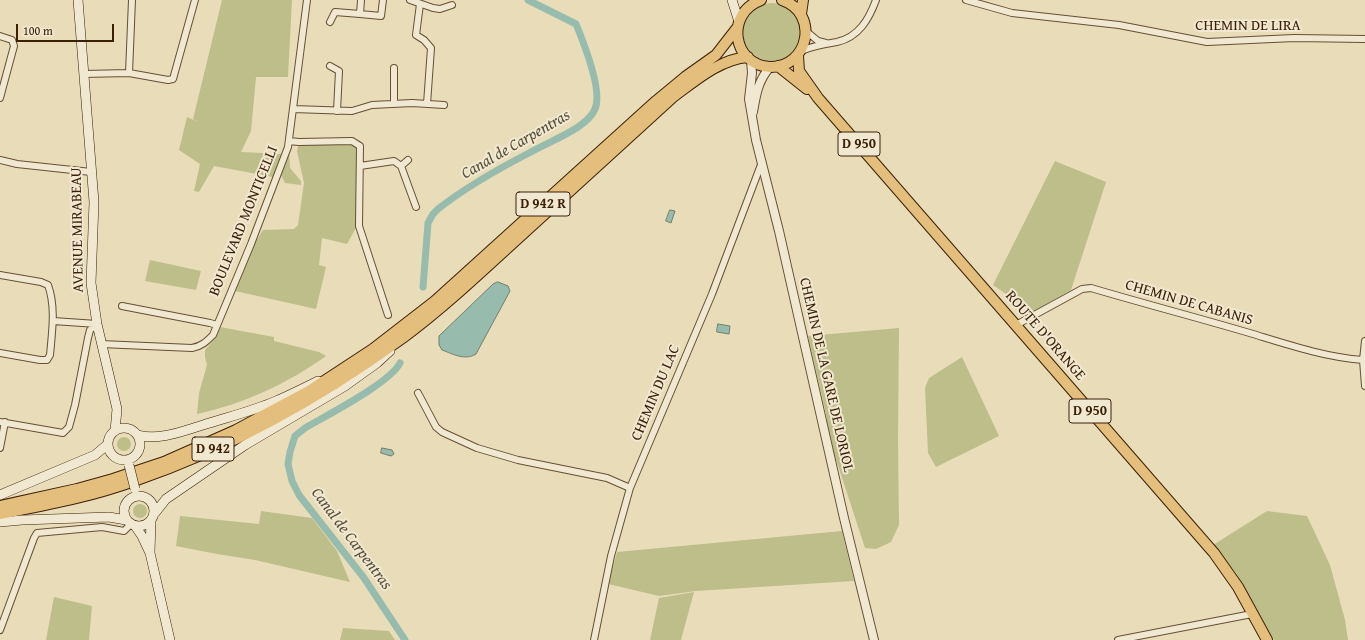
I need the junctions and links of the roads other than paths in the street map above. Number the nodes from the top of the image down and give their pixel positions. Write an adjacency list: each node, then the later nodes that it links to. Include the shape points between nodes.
1 (78, 0): 30 (main road, AVENUE MIRABEAU)
2 (132, 0): 29 (street)
3 (195, 0): 29 (street, via 173,79)
4 (307, 0): 36 (street, BOULEVARD MONTICELLI)
5 (361, 0): 16 (street)
6 (383, 0): 16 (street, via 381,16)
7 (410, 0): 14 (street)
8 (732, 0): 19 (main road)
9 (782, 0): 17 (main road, via 791,4)
10 (803, 0): 17 (main road)
11 (876, 0): 23 (street, via 861,29 845,40)
12 (966, 0): 22 (street, CHEMIN DE LIRA, via 994,9 1119,25 1207,42 1294,38)
13 (754, 1): 19 (main road, via 742,14)
14 (420, 4): 15 (street, via 440,9); 34 (street, via 416,35 431,48)
15 (452, 5)
16 (360, 14): 18 (street, via 335,12)
17 (801, 14): 20 (main road)
18 (330, 22)
19 (736, 28): 25 (main road, via 740,47); 59 (main road, D 942 R, via 716,55 656,101 435,301)
20 (806, 31): 23 (street, via 818,41); 24 (main road, D 950, via 804,44)
21 (0, 36): 31 (street, via 12,40 14,46)
22 (1365, 39)
23 (828, 43): 24 (street)
24 (799, 53): 27 (main road, via 792,60); 32 (main road, ROUTE D'ORANGE / D 950, via 799,71)
25 (749, 59): 27 (main road, D 950, via 757,64); 38 (street, CHEMIN DE LA GARE DE LORIOL, via 752,73 749,99); 54 (main road, D 942, via 736,59 715,69 673,97 453,297)
26 (330, 66): 37 (street, via 338,71)
27 (774, 67): 32 (main road, ROUTE D'ORANGE / D 950); 38 (street, CHEMIN DE LA GARE DE LORIOL, via 762,76)
28 (394, 68): 33 (street)
29 (129, 73): 30 (street)
30 (83, 74): 45 (main road, AVENUE MIRABEAU)
31 (0, 98)
32 (818, 98): 53 (main road, ROUTE D'ORANGE / D 950)
33 (394, 104): 34 (street); 37 (street)
34 (426, 104): 35 (street)
35 (444, 105)
36 (293, 109): 37 (street); 39 (street, BOULEVARD MONTICELLI)
37 (337, 111)
38 (752, 115): 42 (street, CHEMIN DE LA GARE DE LORIOL)
39 (289, 141): 43 (street, via 352,141 360,146); 52 (street, BOULEVARD MONTICELLI, via 251,244)
40 (0, 160): 45 (street)
41 (408, 160): 44 (street)
42 (762, 162): 70 (street, CHEMIN DU LAC, via 712,294); 83 (street, CHEMIN DE LA GARE DE LORIOL)
43 (360, 166): 44 (street, via 394,161); 49 (street, via 359,226)
44 (401, 166): 46 (street)
45 (91, 172): 51 (main road, AVENUE MIRABEAU, via 94,213 92,283)
46 (416, 207)
47 (0, 275): 50 (street, via 48,285)
48 (122, 306): 52 (street)
49 (388, 315)
50 (53, 321): 51 (street); 57 (street, via 50,355 47,360)
51 (97, 324): 56 (main road, AVENUE MIRABEAU); 63 (street, via 90,330 69,427 63,433)
52 (217, 325): 56 (street, BOULEVARD MONTICELLI, via 213,335 199,347)
53 (1016, 325): 58 (street, CHEMIN DE CABANIS, via 1082,289 1091,288 1281,344 1347,359); 79 (main road, ROUTE D'ORANGE / D 950, via 1214,553 1238,587)
54 (405, 336): 74 (main road, D 942, via 320,393 201,455 126,484); 75 (main road, via 377,364 345,386 246,445 166,499)
55 (1365, 341): 58 (street)
56 (101, 344): 62 (main road, AVENUE MIRABEAU)
57 (0, 353)
58 (1363, 360): 60 (street)
59 (346, 367): 66 (main road, via 256,409 156,438); 73 (main road, D 942 R, via 236,430 164,462 114,479)
60 (1365, 386)
61 (418, 393): 70 (street, via 436,427 477,448 518,460 607,478)
62 (117, 409): 64 (main road); 65 (main road)
63 (2, 422): 68 (street)
64 (128, 428): 65 (main road); 66 (main road)
65 (115, 431): 67 (main road, via 111,434)
66 (138, 435): 69 (main road, via 141,444 138,452)
67 (108, 444): 69 (main road, via 114,457); 72 (main road, via 95,455)
68 (0, 448)
69 (128, 462): 71 (main road, bridge)
70 (630, 488): 82 (street, CHEMIN DU LAC, via 610,556)
71 (136, 492): 75 (main road, via 150,500 155,508); 77 (main road, via 126,503 124,511)
72 (0, 494)
73 (0, 506)
74 (0, 514)
75 (153, 517): 77 (main road, via 147,525); 78 (main road)
76 (0, 522): 77 (main road, via 102,518)
77 (131, 523): 78 (main road, via 142,536); 80 (street, via 124,531 102,528 37,533)
78 (150, 553): 81 (main road)
79 (1252, 614): 84 (street); 85 (main road, ROUTE D'ORANGE / D 950)
80 (0, 630)
81 (170, 640)
82 (594, 640)
83 (874, 640)
84 (1118, 640)
85 (1267, 640)

